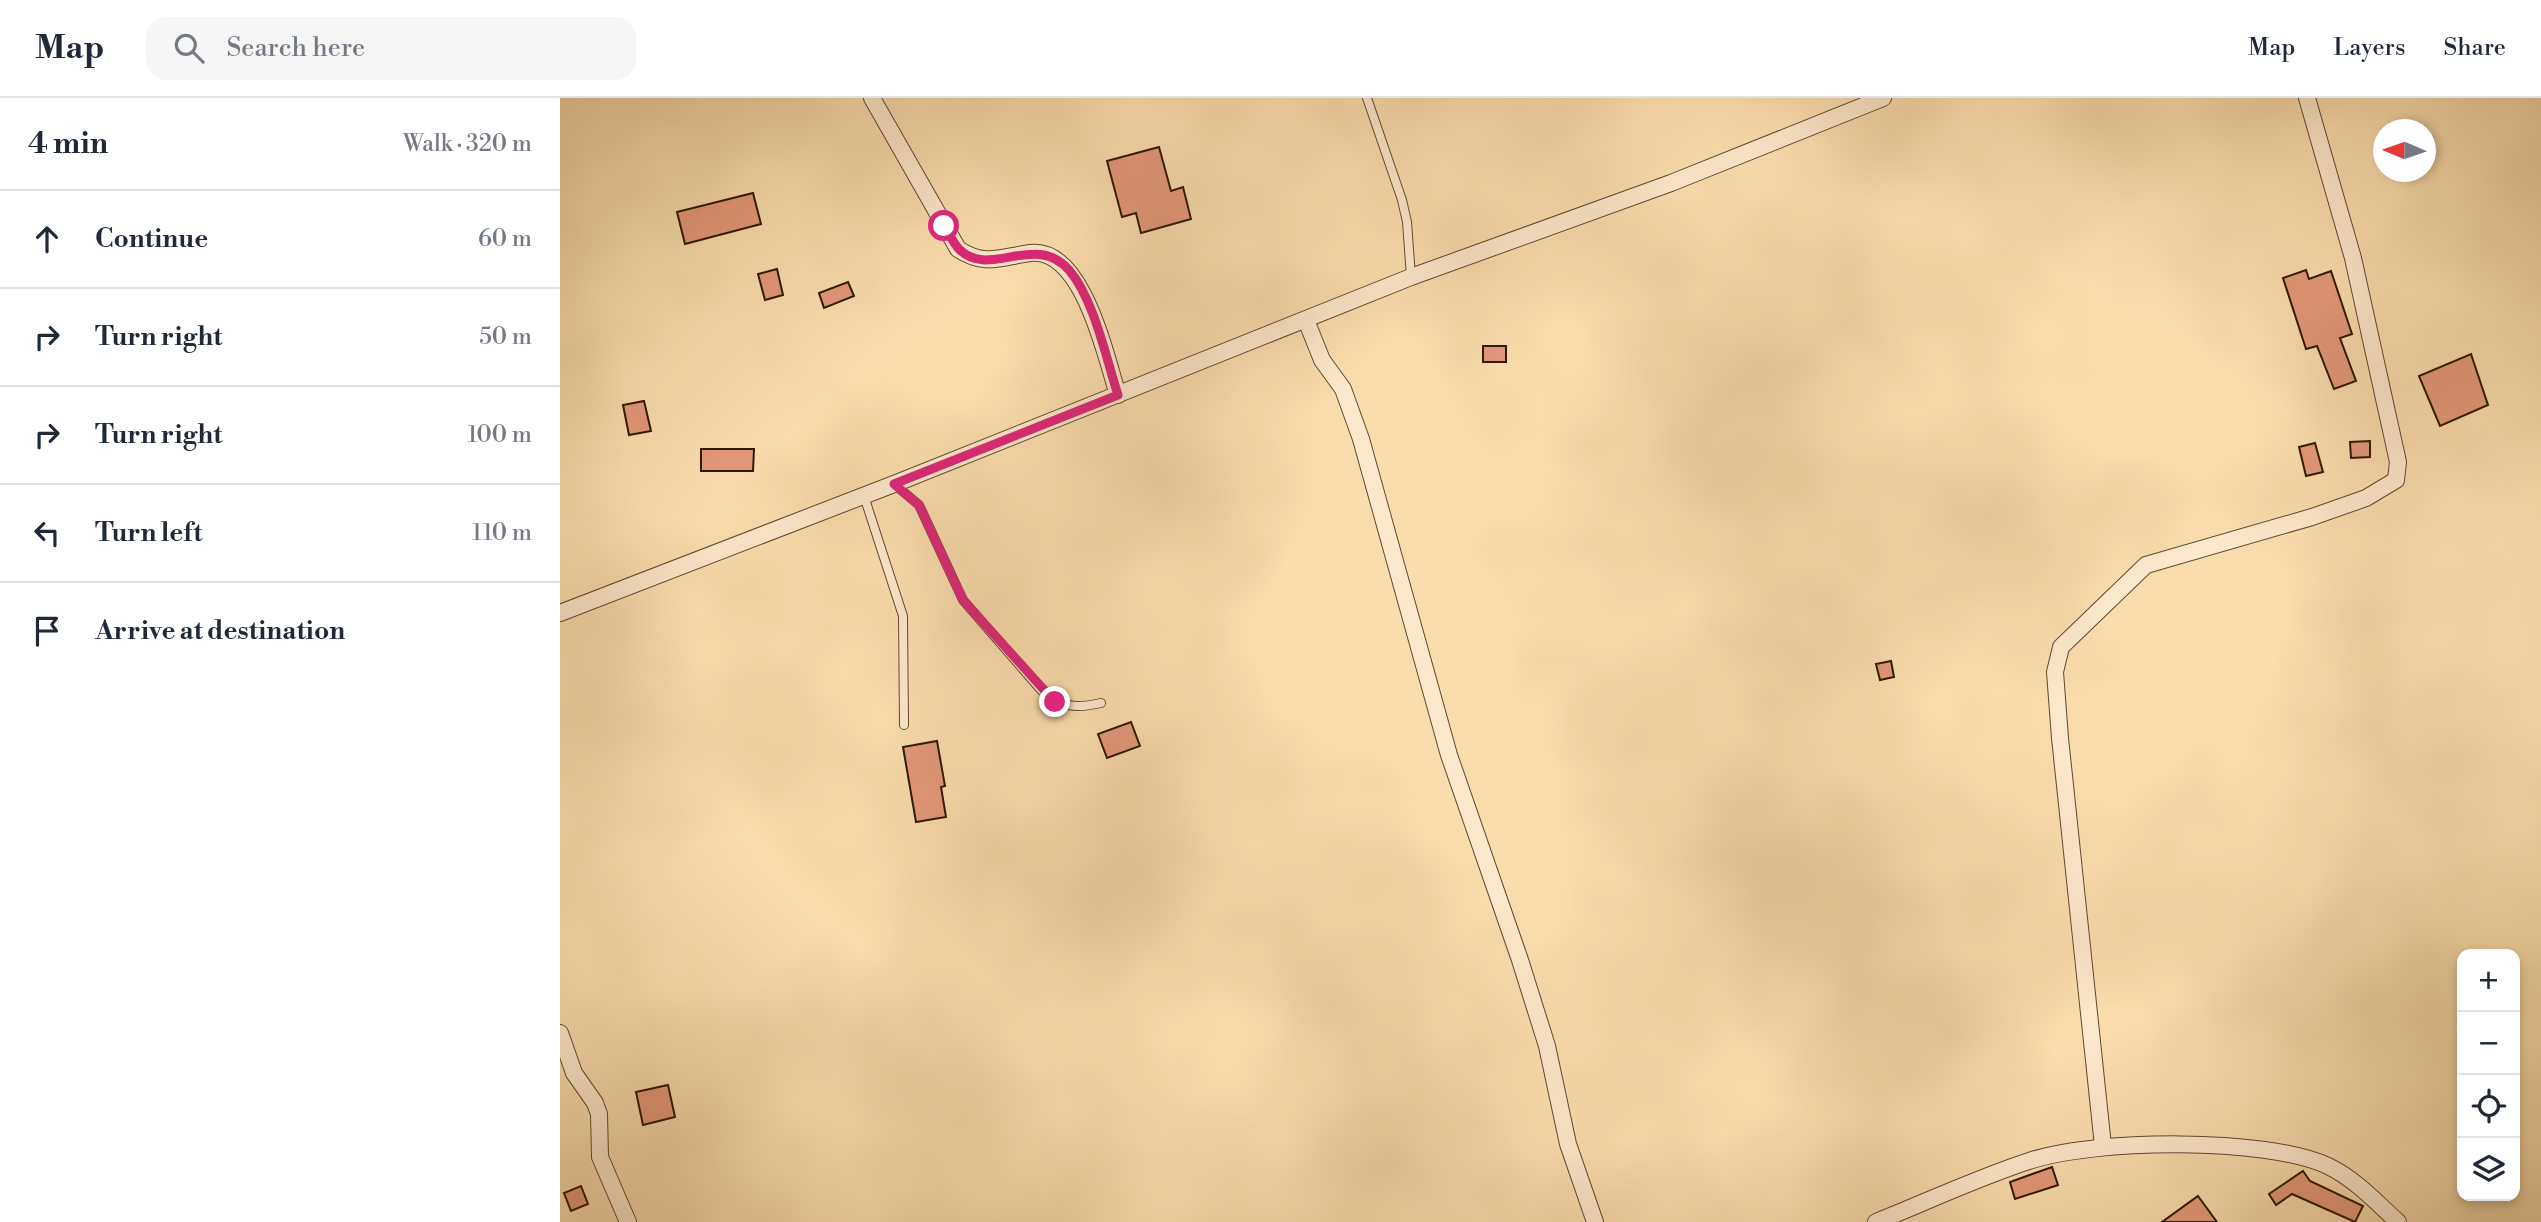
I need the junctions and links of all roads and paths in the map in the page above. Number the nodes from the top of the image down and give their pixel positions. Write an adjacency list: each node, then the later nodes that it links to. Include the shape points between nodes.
1 (872, 98): 7 (street, via 958,249 980,261 1035,252 1067,267 1085,297)
2 (1367, 98): 5 (lane, via 1402,200)
3 (1883, 98): 5 (street, via 1671,183)
4 (2307, 98): 14 (street, via 2353,258 2398,462 2396,480 2366,498 2323,513 2146,565 2061,647 2055,672 2060,738)
5 (1411, 277): 6 (street)
6 (1306, 320): 7 (street); 16 (street, via 1322,360 1343,389 1362,439 1438,717 1543,1034 1568,1144)
7 (1118, 395): 8 (street)
8 (894, 484): 9 (street); 11 (lane, via 919,505 963,600 1041,690 1066,706)
9 (864, 496): 10 (street); 12 (lane, via 903,616)
10 (560, 614)
11 (1101, 703)
12 (904, 725)
13 (560, 1033): 15 (street, via 574,1073 595,1103 600,1157)
14 (2103, 1146): 17 (street, via 2030,1160); 18 (street, via 2234,1146 2300,1155 2352,1180)
15 (628, 1222)
16 (1595, 1222)
17 (1876, 1222)
18 (2398, 1222)

